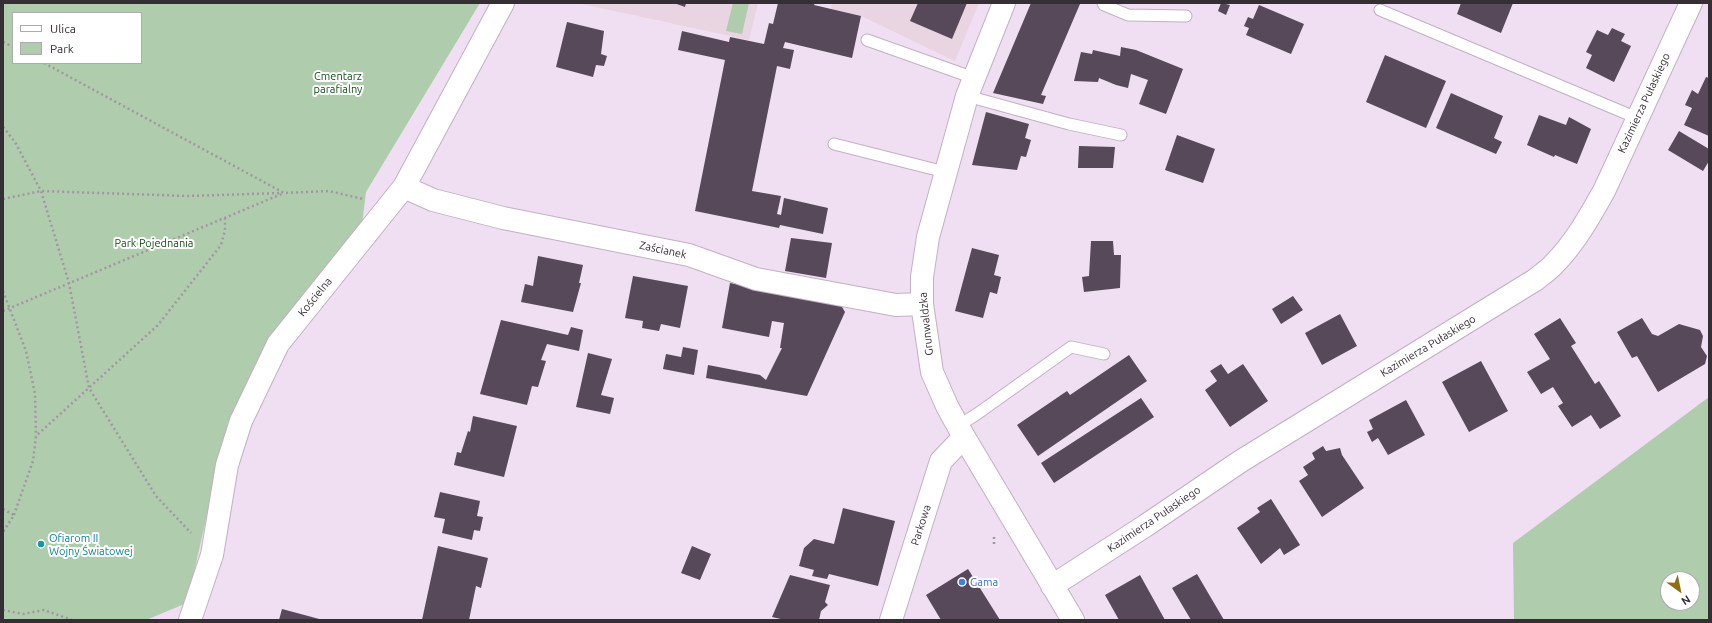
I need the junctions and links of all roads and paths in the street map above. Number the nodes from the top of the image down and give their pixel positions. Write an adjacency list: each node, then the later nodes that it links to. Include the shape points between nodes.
1 (503, 3): 17 (street, Kościelna)
2 (1004, 3): 11 (street, Grunwaldzka)
3 (1103, 3): 6 (lane, via 1104,6 1128,15)
4 (1691, 3): 12 (street, Kazimierza Pułaskiego)
5 (1380, 10): 12 (lane)
6 (1186, 16)
7 (867, 40): 11 (lane)
8 (3, 42): 9 (path)
9 (12, 46)
10 (46, 64): 19 (path)
11 (970, 87): 14 (lane, via 1069,124); 16 (street, Grunwaldzka)
12 (1637, 118): 36 (street, Kazimierza Pułaskiego, via 1589,218 1560,258 1535,280 1241,461)
13 (3, 127): 18 (path, via 15,142)
14 (1121, 135)
15 (834, 144): 16 (lane)
16 (946, 172): 25 (street, Grunwaldzka, via 928,237 922,278)
17 (404, 187): 21 (street, Kościelna); 25 (street, Zaścianek, via 433,200 502,218 689,256 756,278 896,305)
18 (41, 191): 19 (path, via 188,196); 20 (path); 23 (path)
19 (284, 193): 21 (path, via 329,191 362,198); 22 (path)
20 (3, 199)
21 (385, 210): 35 (street, Kościelna, via 278,344 241,421 228,465)
22 (225, 217): 23 (path); 29 (path, via 221,246 158,325)
23 (69, 283): 26 (path); 29 (path)
24 (3, 291): 26 (path)
25 (922, 304): 30 (street, Grunwaldzka, via 932,372)
26 (10, 308): 27 (path); 31 (path, via 26,351 35,394)
27 (3, 311)
28 (1104, 354): 30 (lane, via 1071,347 977,414)
29 (89, 388): 31 (path); 35 (path, via 156,496)
30 (961, 431): 36 (street, Grunwaldzka); 40 (street, Parkowa, via 941,461)
31 (36, 436): 33 (path, via 33,461)
32 (3, 509): 33 (path)
33 (14, 515): 34 (path)
34 (3, 532)
35 (212, 555): 39 (street, Kościelna)
36 (1052, 586): 41 (street, Grunwaldzka)
37 (3, 610): 38 (path, via 23,614 44,610)
38 (72, 620)
39 (190, 620)
40 (891, 620)
41 (1073, 620)

